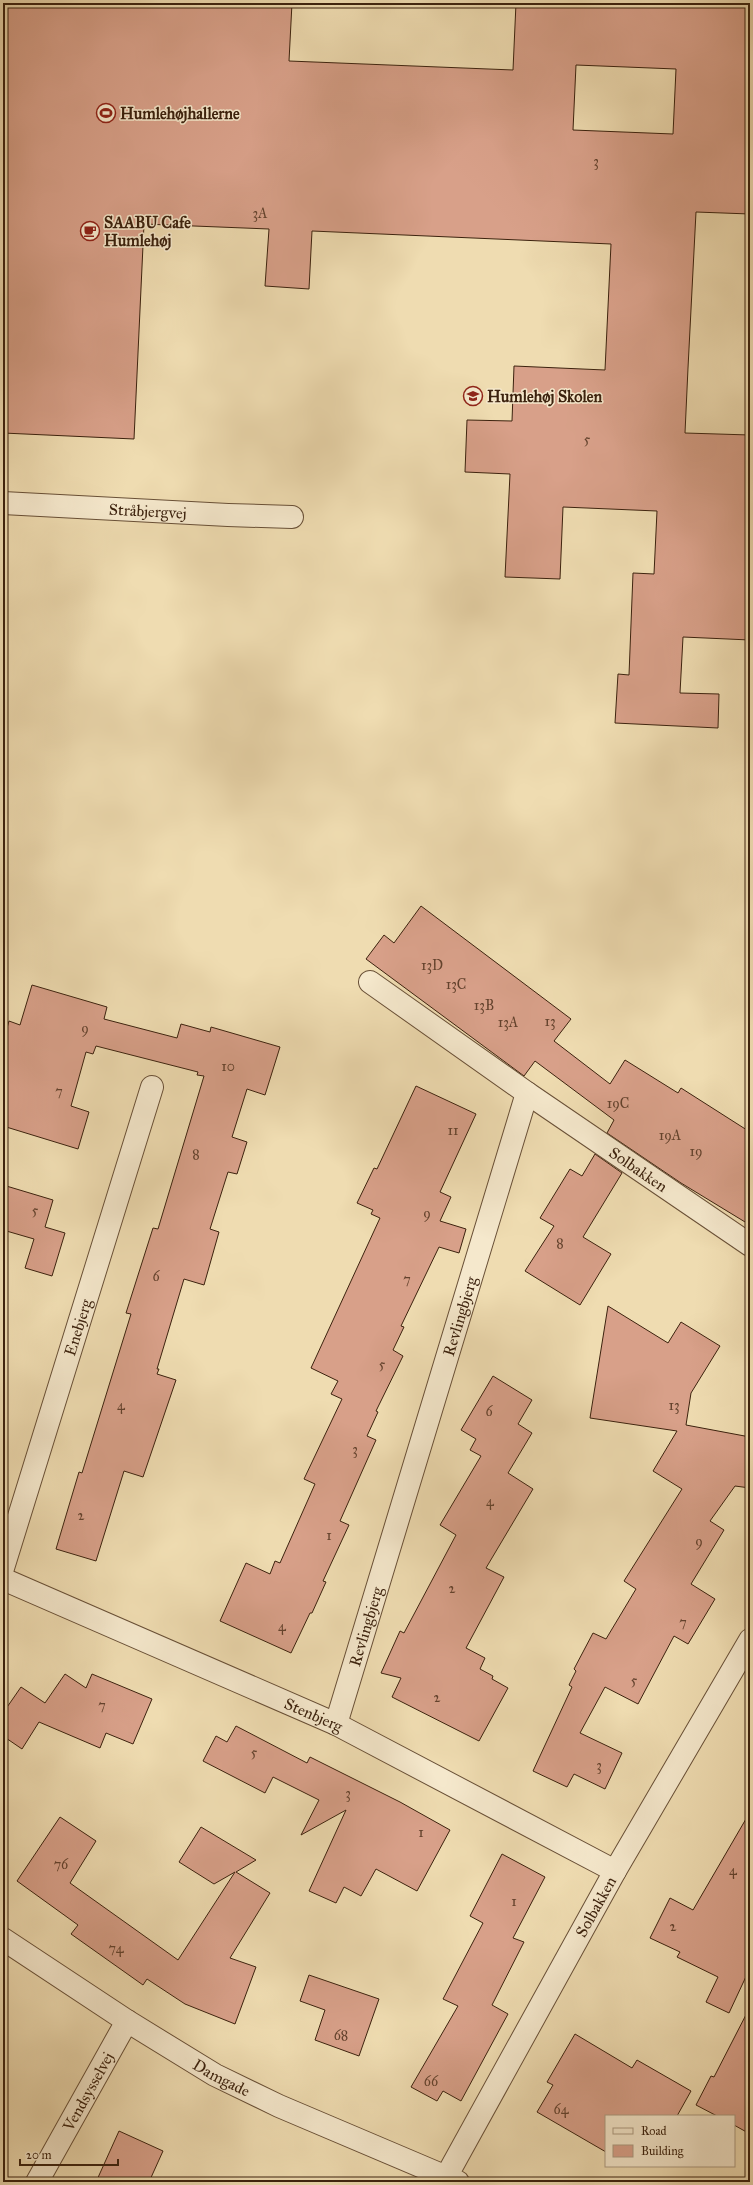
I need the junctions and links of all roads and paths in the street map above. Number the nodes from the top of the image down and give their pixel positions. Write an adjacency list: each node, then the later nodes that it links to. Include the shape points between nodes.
1 (3, 503): 2 (street, Stråbjergvej)
2 (292, 517)
3 (370, 982): 5 (street)
4 (152, 1087): 7 (street, Enebjerg)
5 (527, 1093): 6 (street, Solbakken); 10 (street, Revlingbjerg)
6 (750, 1245)
7 (3, 1568)
8 (3, 1579): 10 (street, Stenbjerg)
9 (750, 1640): 11 (street, Solbakken)
10 (336, 1724): 11 (street, Stenbjerg)
11 (615, 1871): 14 (street, Solbakken)
12 (3, 1938): 13 (street, Damgade)
13 (127, 2021): 14 (street, Damgade, via 215,2075 279,2106); 15 (street, Vendsysselvej)
14 (452, 2179)
15 (37, 2182)

